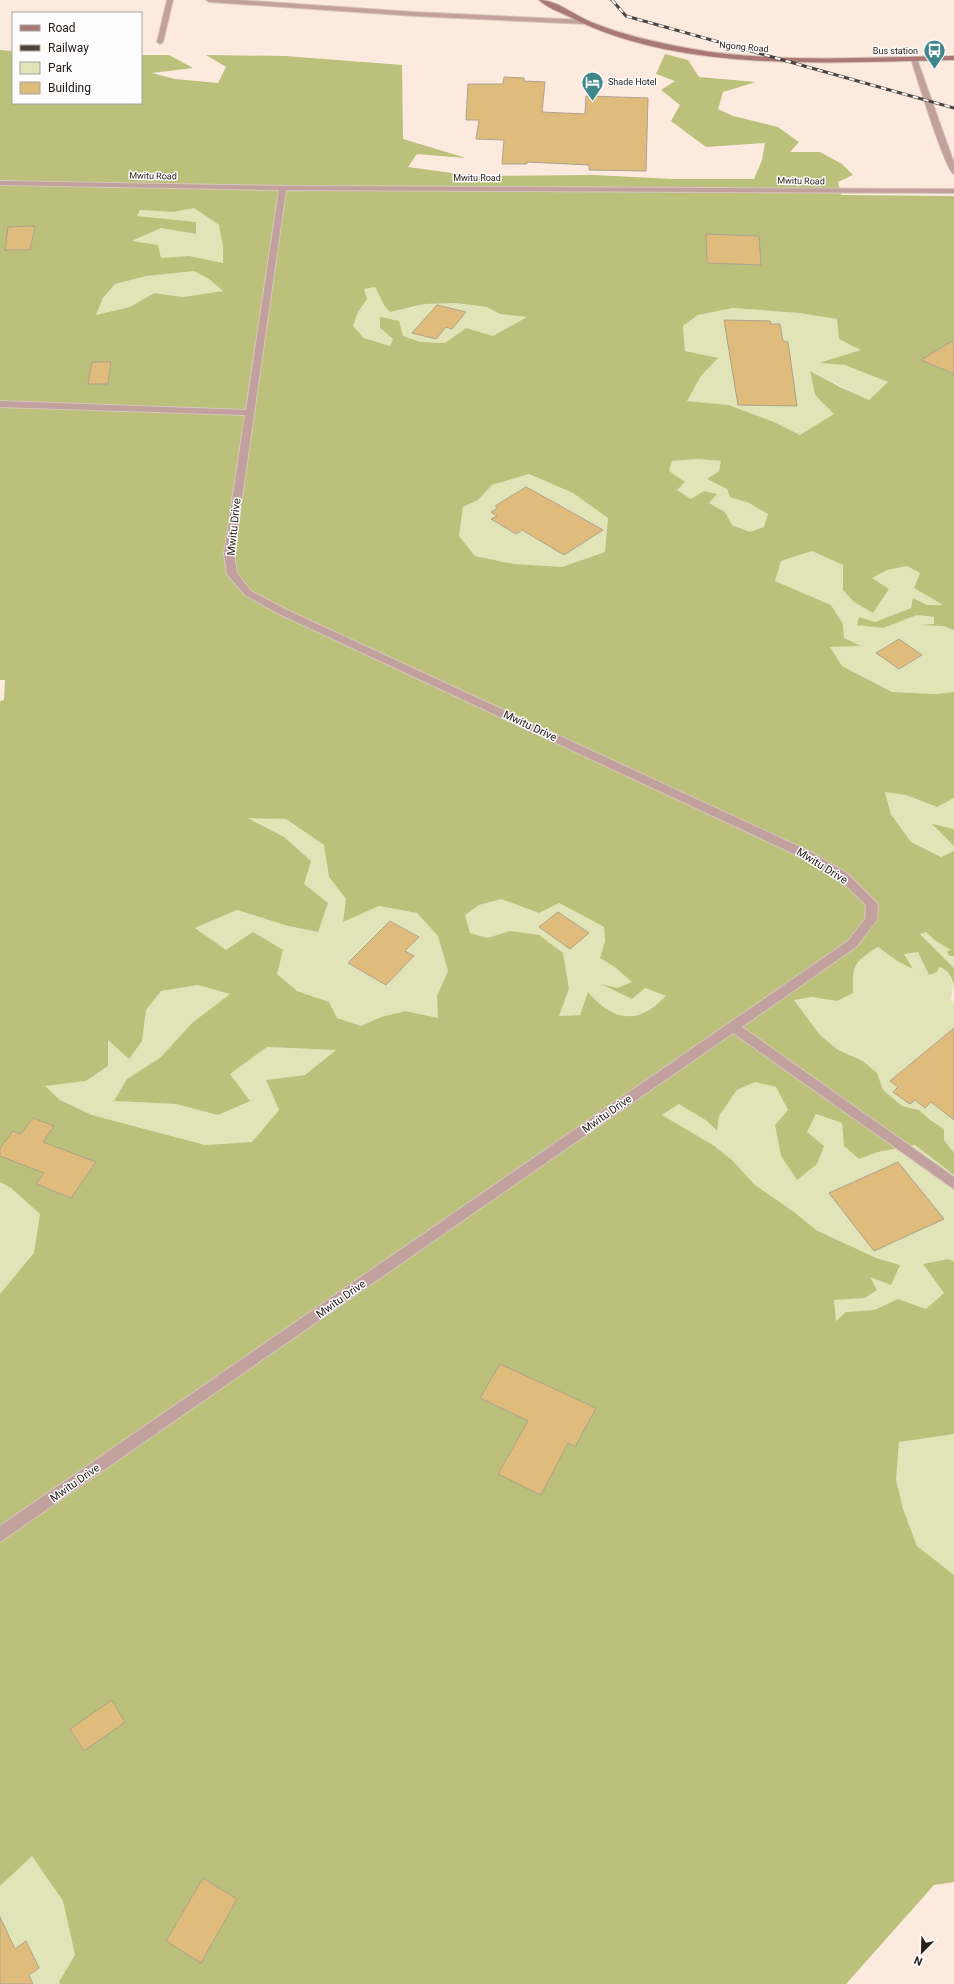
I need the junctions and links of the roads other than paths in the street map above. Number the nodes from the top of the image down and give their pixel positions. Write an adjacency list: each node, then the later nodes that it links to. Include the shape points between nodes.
1 (170, 0): 5 (street)
2 (209, 0): 4 (street, via 414,14)
3 (542, 0): 4 (main road, Ngong Road)
4 (585, 22): 6 (main road, Ngong Road, via 610,33 646,43 727,55 770,58)
5 (160, 42)
6 (914, 58): 7 (main road, Ngong Road); 8 (street)
7 (954, 58)
8 (954, 172)
9 (0, 183): 10 (street, Mwitu Road)
10 (283, 188): 11 (street, Mwitu Road); 13 (street, Mwitu Drive)
11 (954, 191)
12 (0, 404): 13 (street)
13 (250, 413): 14 (street, Mwitu Drive, via 229,554 232,574 248,593 288,614 807,855 843,876 872,904 871,920 852,944)
14 (733, 1027): 15 (street); 16 (street, Mwitu Drive)
15 (954, 1184)
16 (0, 1535)

